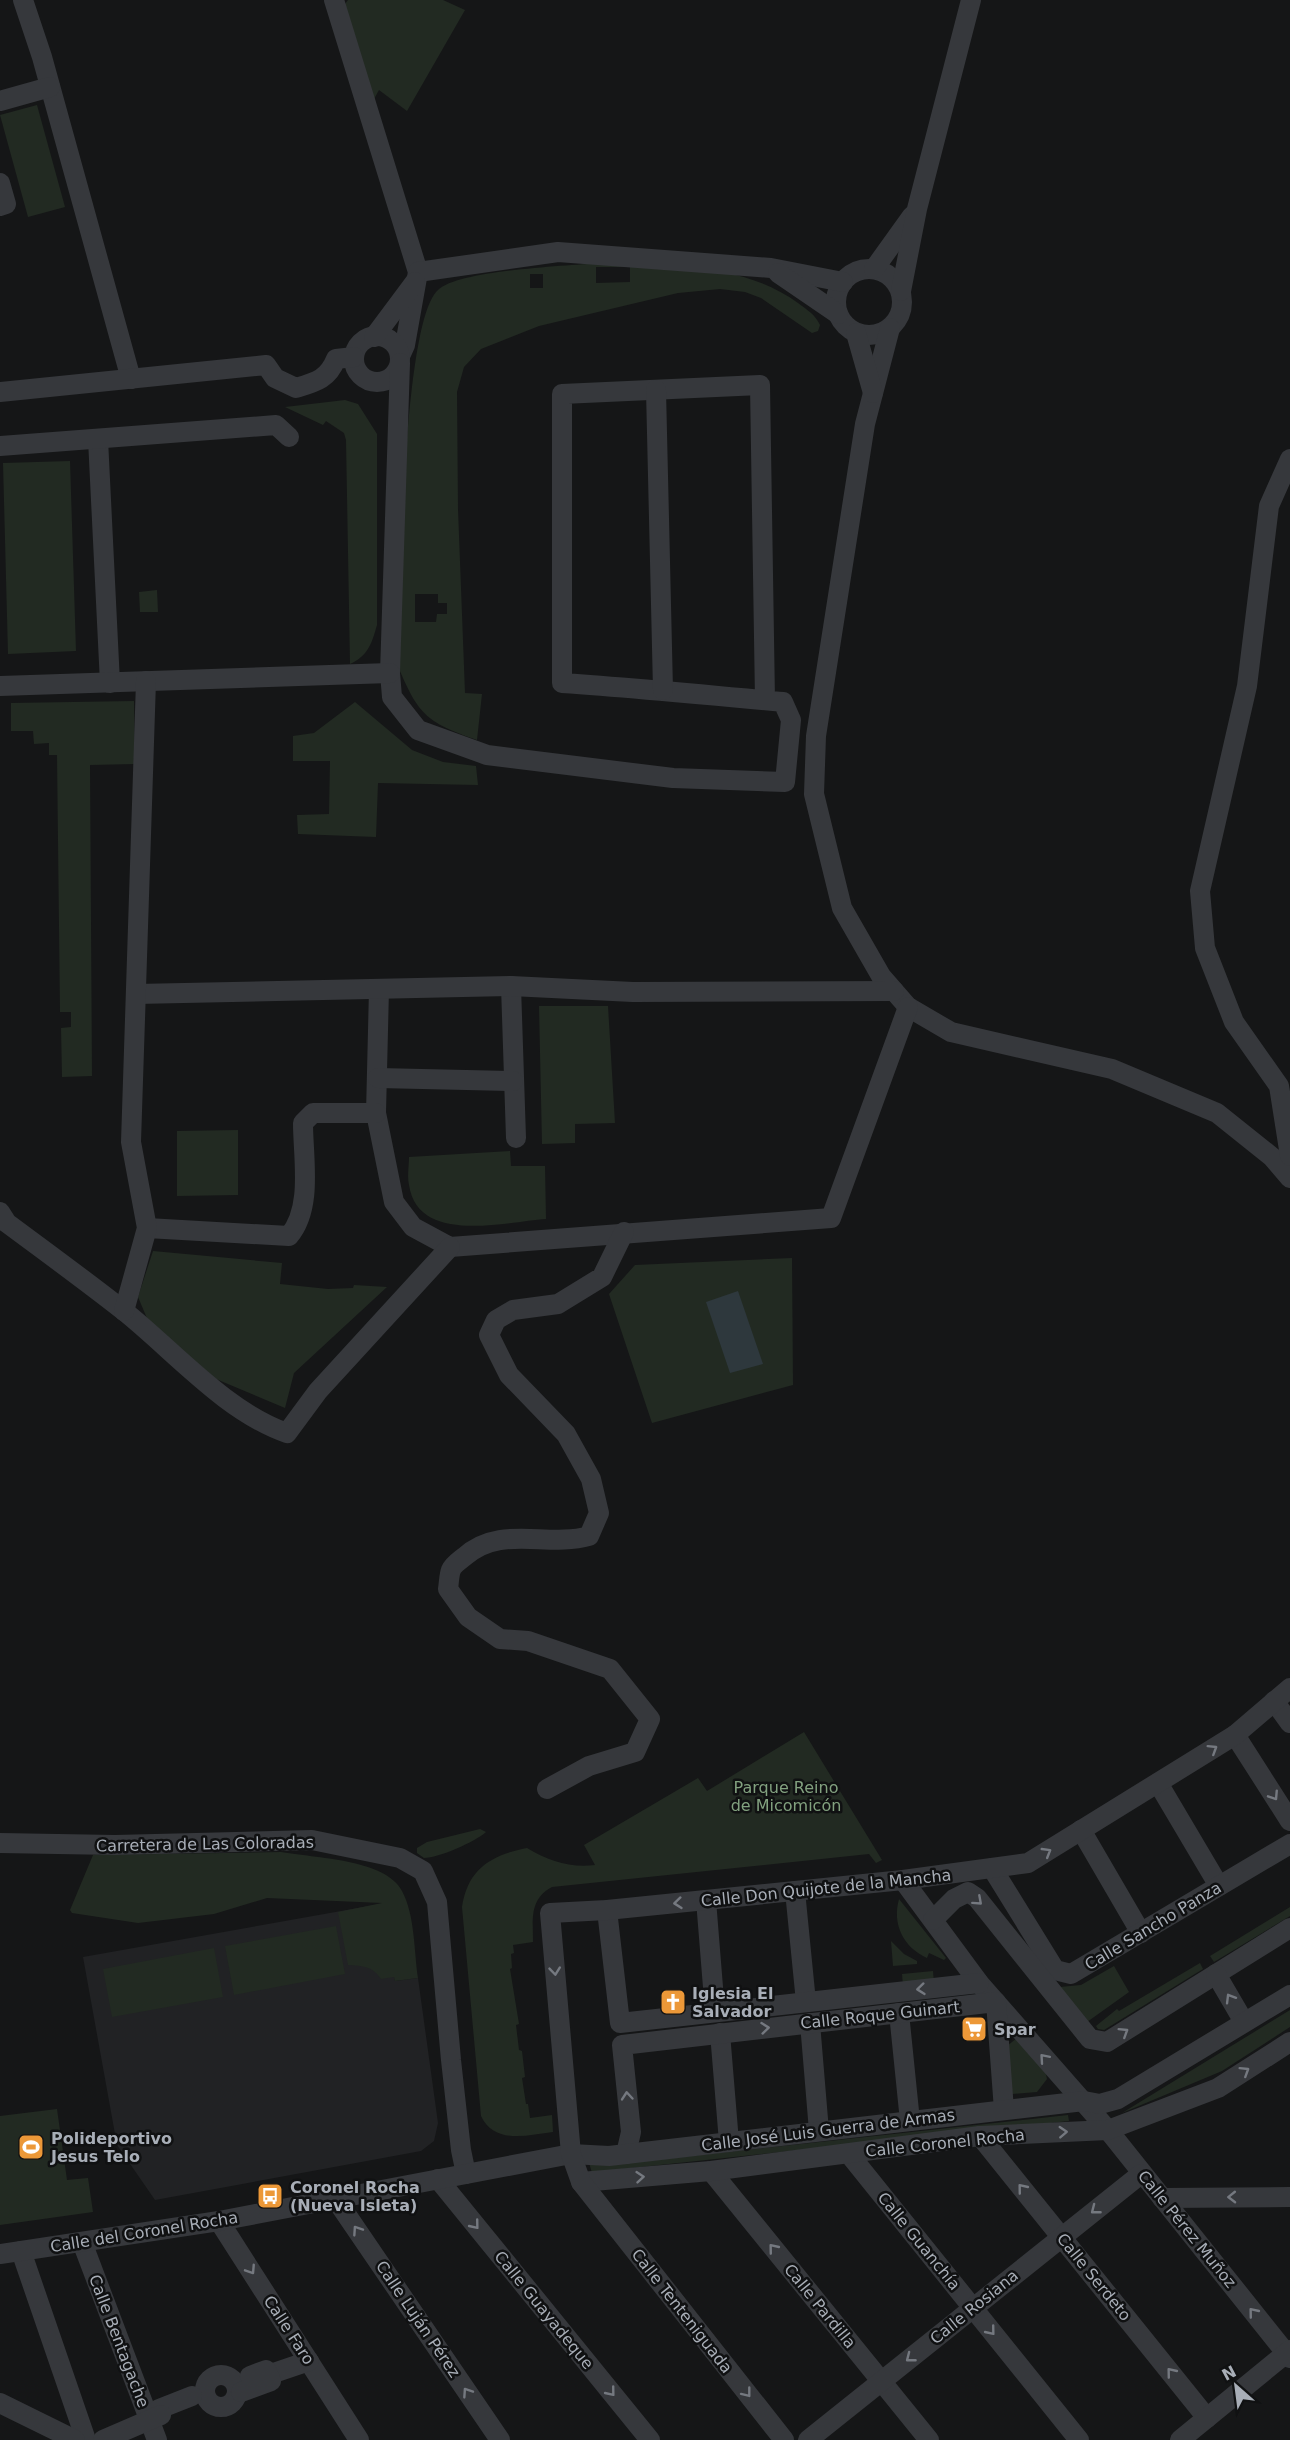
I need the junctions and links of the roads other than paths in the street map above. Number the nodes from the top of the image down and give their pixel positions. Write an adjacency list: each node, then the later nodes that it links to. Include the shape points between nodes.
1 (23, 0): 4 (street)
2 (334, 0): 11 (street)
3 (971, 0): 8 (street)
4 (50, 87): 5 (street); 20 (street)
5 (0, 101)
6 (0, 183): 7 (street, via 6,204)
7 (0, 206)
8 (917, 209): 10 (street); 13 (street)
9 (771, 268): 11 (street, via 558,252); 12 (street); 14 (street)
10 (874, 269): 12 (street, via 857,271); 13 (street, via 891,277)
11 (417, 276): 17 (street); 19 (street)
12 (843, 282): 14 (street, via 838,292)
13 (901, 291): 15 (street, via 902,311)
14 (838, 314): 16 (street)
15 (890, 328): 16 (street, via 873,335); 24 (street)
16 (856, 333): 24 (street)
17 (374, 337): 18 (street, via 360,344); 19 (street, via 388,339 398,349)
18 (354, 357): 20 (street, via 336,359 321,381 296,388 275,378 266,364); 21 (street, via 358,371)
19 (400, 360): 21 (street, via 393,376); 25 (street)
20 (130, 380): 23 (street)
21 (374, 382): 25 (street)
22 (656, 390): 34 (street); 34 (street, via 562,394 562,683); 35 (street, via 760,386)
23 (0, 392)
24 (873, 393): 38 (street, via 816,736 814,794 842,908 881,976)
25 (396, 434): 30 (street)
26 (289, 437): 27 (street, via 276,425)
27 (98, 439): 28 (street); 32 (street)
28 (0, 447)
29 (1290, 459): 45 (street, via 1269,506 1247,686 1200,891 1205,948 1234,1022 1279,1086)
30 (390, 674): 31 (street); 35 (street, via 393,697 418,730 487,755 673,778 785,782 791,720 783,702)
31 (146, 681): 32 (street); 39 (street)
32 (110, 683): 33 (street)
33 (0, 686)
34 (663, 690): 35 (street)
35 (765, 700)
36 (511, 986): 37 (street); 38 (street, via 633,992); 42 (street)
37 (379, 989): 39 (street); 41 (street)
38 (894, 991): 40 (street)
39 (136, 994): 48 (street, via 131,1142)
40 (908, 1007): 46 (street, via 951,1032 1112,1069 1217,1113 1272,1157); 49 (street, via 831,1218)
41 (378, 1078): 42 (street); 43 (street)
42 (513, 1081): 44 (street)
43 (376, 1113): 48 (street, via 313,1113 303,1123 300,1223 289,1236); 50 (street, via 394,1202 413,1227)
44 (516, 1138)
45 (1290, 1156)
46 (1290, 1178)
47 (0, 1212): 51 (street, via 7,1223)
48 (147, 1228): 51 (street)
49 (624, 1232): 50 (street); 57 (street, via 602,1277 558,1304 513,1310 496,1320 489,1335 509,1375 567,1434 591,1479 599,1513 589,1536 574,1540 516,1537 475,1547 451,1568 448,1588 468,1617 500,1639 528,1641 610,1669 650,1719 634,1752 589,1766)
50 (450, 1247): 51 (street, via 318,1391 287,1433 269,1427 232,1403)
51 (124, 1311)
52 (1290, 1688): 53 (street, Calle Don Quijote de la Mancha)
53 (1274, 1701): 54 (street); 55 (street, Calle Don Quijote de la Mancha)
54 (1290, 1723)
55 (1235, 1735): 56 (street, Calle Don Quijote de la Mancha, one-way to 55); 58 (street, one-way to 58)
56 (1158, 1783): 59 (street, Calle Don Quijote de la Mancha); 64 (street)
57 (547, 1789)
58 (1290, 1821)
59 (1081, 1830): 62 (street, Calle Don Quijote de la Mancha, one-way to 59, via 1028,1863); 70 (street)
60 (0, 1843): 93 (street, Carretera de Las Coloradas, via 115,1845 312,1840 400,1858 423,1871 437,1902)
61 (1290, 1844): 64 (street, Calle Sancho Panza)
62 (992, 1868): 63 (street, Calle Don Quijote de la Mancha); 70 (street, Calle Sancho Panza, via 1055,1970 1071,1974)
63 (903, 1880): 65 (street, Calle Don Quijote de la Mancha); 68 (street, Calle Pérez Muñoz)
64 (1219, 1886): 70 (street, Calle Sancho Panza)
65 (795, 1891): 66 (street, Calle Don Quijote de la Mancha); 74 (street)
66 (706, 1900): 67 (street, Calle Don Quijote de la Mancha, one-way to 67); 76 (street)
67 (607, 1910): 76 (street, via 620,2023); 89 (street, Calle Don Quijote de la Mancha, one-way to 89, via 550,1913)
68 (933, 1920): 71 (street, one-way to 71, via 954,1899 968,1892 977,1898 1090,2039 1107,2042); 72 (street, Calle Pérez Muñoz)
69 (1290, 1928): 71 (street)
70 (1141, 1933)
71 (1216, 1974): 78 (street, one-way to 71)
72 (979, 1983): 74 (street, one-way to 74); 75 (street, Calle Pérez Muñoz)
73 (1290, 1995): 78 (street, Calle José Luis Guerra de Armas)
74 (806, 2002): 76 (street)
75 (996, 2002): 77 (street, Calle Roque Guinart); 82 (street, Calle Pérez Muñoz, one-way to 75); 83 (street)
76 (715, 2012)
77 (898, 2013): 79 (street, Calle Roque Guinart); 84 (street)
78 (1244, 2022): 82 (street, Calle José Luis Guerra de Armas, via 1118,2099 1100,2104)
79 (810, 2023): 80 (street, Calle Roque Guinart, one-way to 79); 86 (street)
80 (720, 2033): 88 (street); 90 (street, Calle Roque Guinart, one-way to 80, via 631,2132 622,2045)
81 (1288, 2048): 85 (street, Calle Coronel Rocha, one-way to 81, via 1218,2088)
82 (1084, 2101): 83 (street, Calle José Luis Guerra de Armas); 85 (street, Calle Pérez Muñoz)
83 (1004, 2110): 84 (street, Calle José Luis Guerra de Armas)
84 (910, 2121): 86 (street, Calle José Luis Guerra de Armas)
85 (1108, 2130): 87 (street, Calle Coronel Rocha, one-way to 85); 94 (street, Calle Pérez Muñoz)
86 (819, 2132): 88 (street, Calle José Luis Guerra de Armas)
87 (980, 2136): 91 (street, Calle Coronel Rocha); 101 (street, Calle Serdeto, one-way to 87)
88 (729, 2142): 90 (street, Calle José Luis Guerra de Armas)
89 (571, 2154): 90 (street, Calle José Luis Guerra de Armas); 93 (street, Calle del Coronel Rocha); 96 (street, Calle Tenteniguada)
90 (626, 2154)
91 (849, 2154): 92 (street, Calle Coronel Rocha); 105 (street, Calle Guanchía)
92 (711, 2171): 96 (street, Calle Coronel Rocha, one-way to 92); 108 (street, Calle Pardilla, one-way to 92)
93 (466, 2174): 95 (street, Calle del Coronel Rocha)
94 (1141, 2174): 98 (street, Calle Pérez Muñoz); 101 (street, Calle Rosiana, one-way to 101)
95 (438, 2179): 97 (street, Calle del Coronel Rocha); 120 (street, Calle Guayadeque, one-way to 120)
96 (581, 2182): 121 (street, Calle Tenteniguada, one-way to 121)
97 (335, 2198): 100 (street, Calle del Coronel Rocha); 119 (street, Calle Luján Pérez, one-way to 97)
98 (1162, 2198): 99 (street, one-way to 98); 106 (street, Calle Pérez Muñoz, one-way to 98)
99 (1289, 2198)
100 (219, 2221): 102 (street, Calle del Coronel Rocha); 107 (street, Calle Faro, one-way to 107)
101 (1061, 2236): 105 (street, Calle Rosiana); 111 (street, Calle Serdeto, one-way to 101)
102 (82, 2242): 103 (street, Calle del Coronel Rocha); 110 (street, Calle Bentagache)
103 (21, 2251): 104 (street, Calle del Coronel Rocha); 115 (street)
104 (0, 2254)
105 (973, 2308): 108 (street, Calle Rosiana, one-way to 108); 123 (street, Calle Guanchía, one-way to 123)
106 (1289, 2354): 111 (street)
107 (309, 2361): 110 (street, via 251,2381 227,2406); 118 (street, Calle Faro)
108 (880, 2381): 113 (street, Calle Pardilla); 122 (street, Calle Rosiana)
109 (0, 2403): 114 (street)
110 (180, 2407): 116 (street); 117 (street, Calle Bentagache)
111 (1207, 2418): 112 (street)
112 (1190, 2437)
113 (924, 2438)
114 (75, 2440)
115 (86, 2440)
116 (103, 2440)
117 (157, 2440)
118 (359, 2440)
119 (500, 2440)
120 (650, 2440)
121 (784, 2440)
122 (808, 2440)
123 (1079, 2440)

